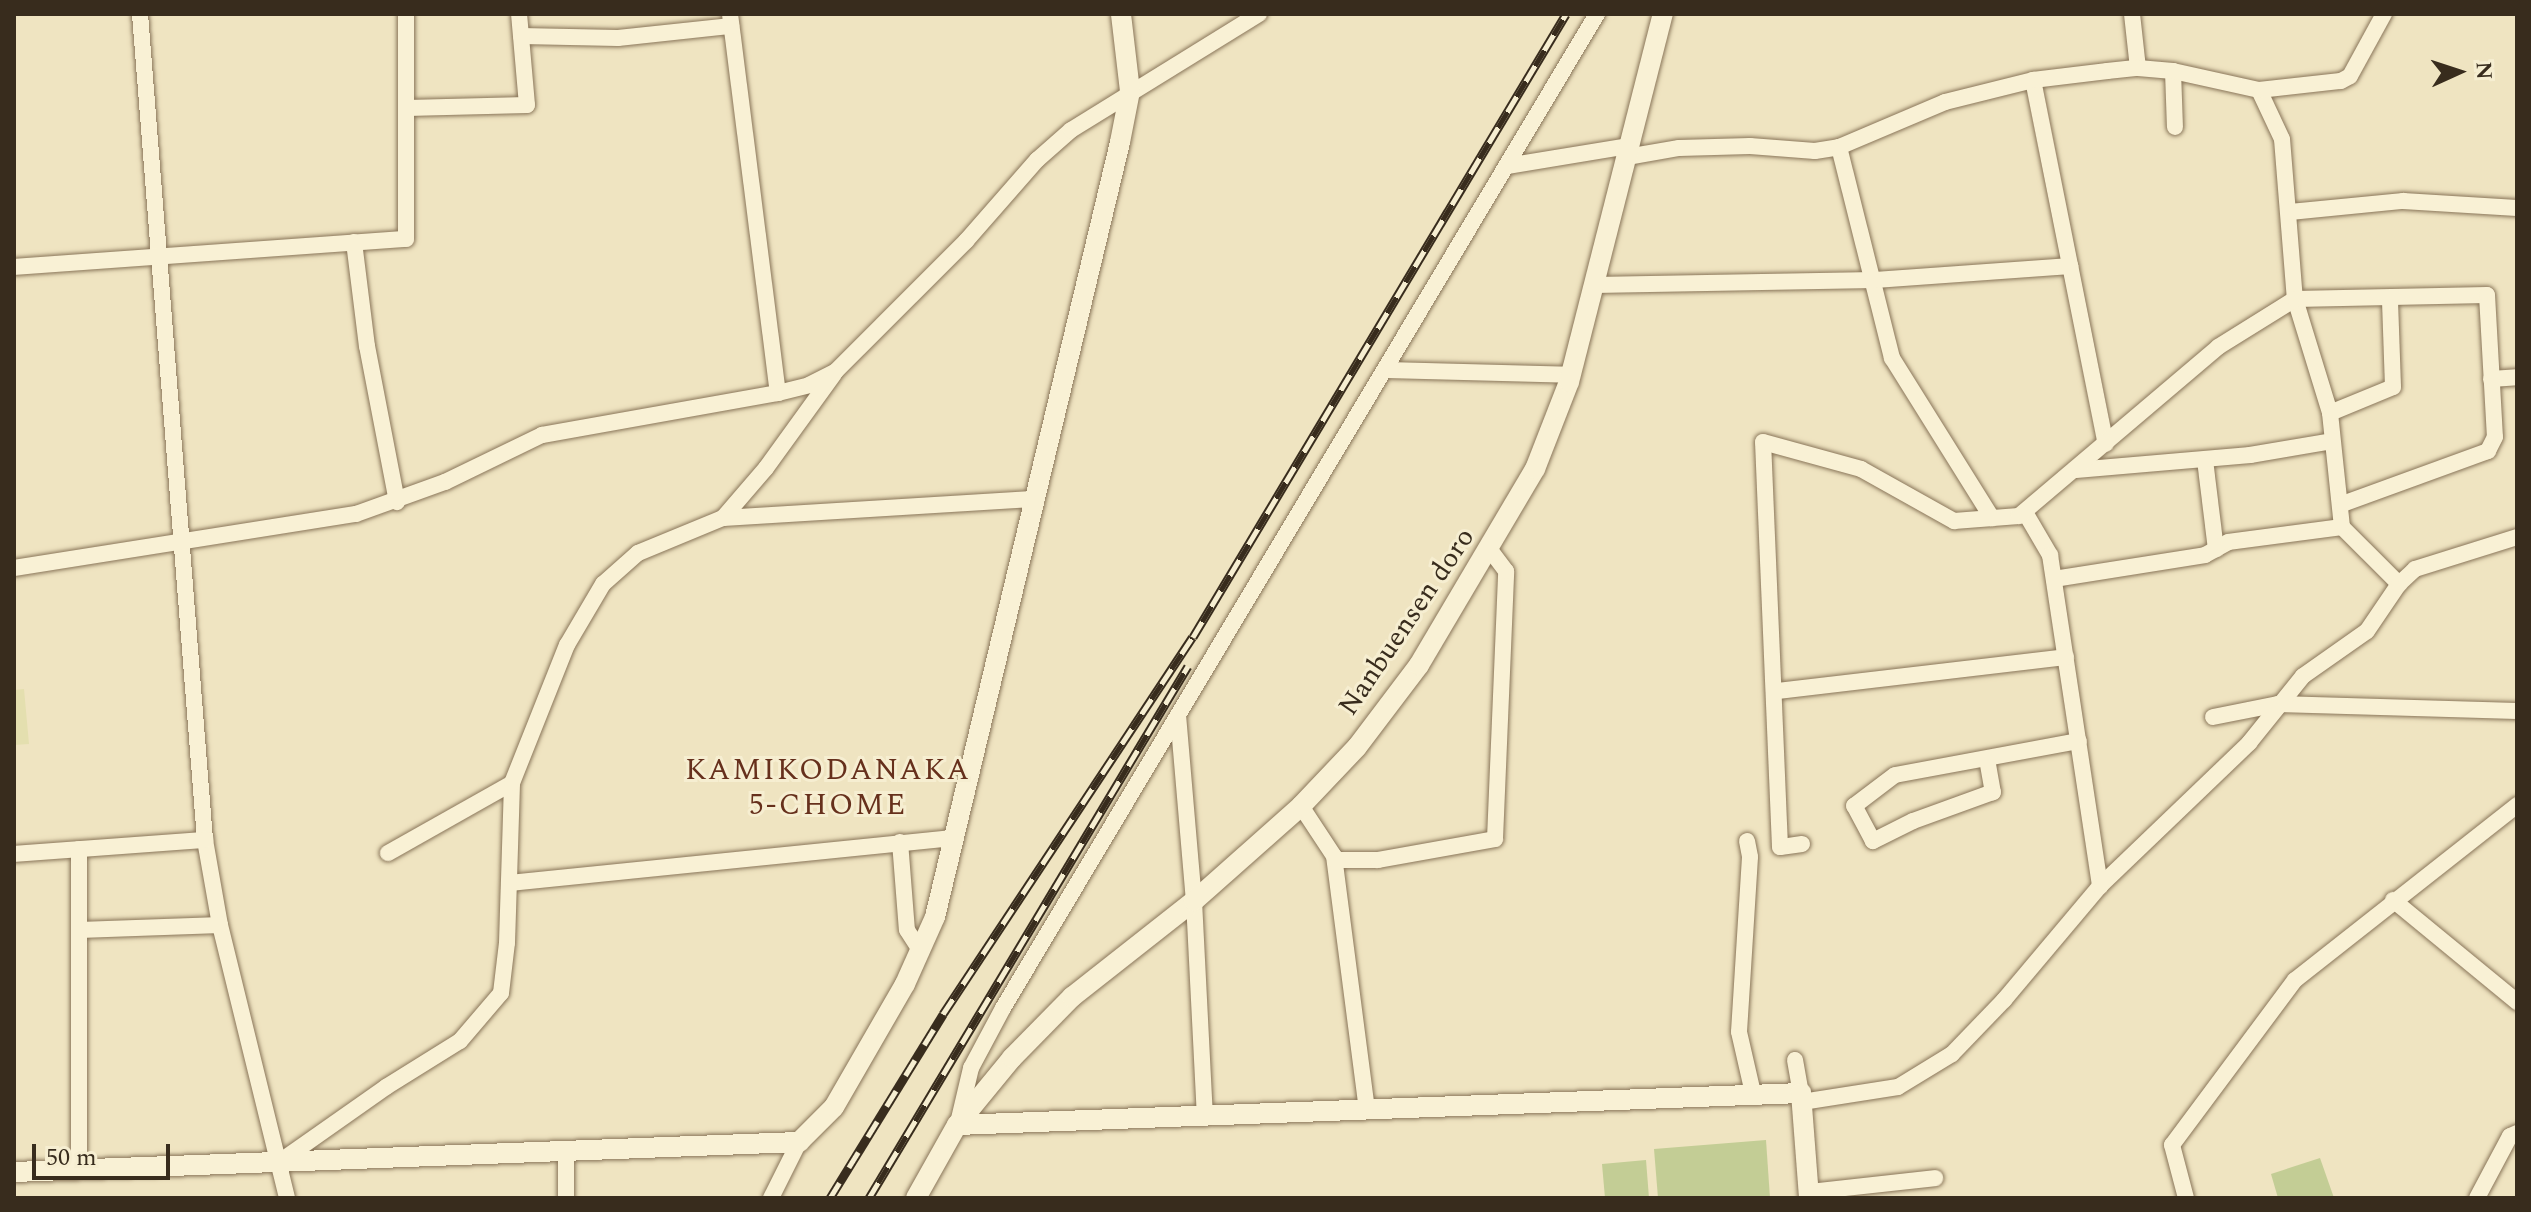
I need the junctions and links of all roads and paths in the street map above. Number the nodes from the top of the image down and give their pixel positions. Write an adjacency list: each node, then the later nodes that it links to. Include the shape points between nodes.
1 (140, 14): 25 (street)
2 (406, 14): 17 (street)
3 (519, 14): 11 (street)
4 (1121, 14): 16 (street)
5 (1259, 14): 16 (street)
6 (1597, 14): 21 (street)
7 (1663, 14): 20 (street, Nanbuensen doro)
8 (2132, 14): 12 (street)
9 (2384, 14): 15 (street, via 2350,76)
10 (731, 20): 11 (street, via 618,38); 37 (street)
11 (521, 36): 17 (street, via 527,105)
12 (2138, 68): 13 (street); 14 (street)
13 (2173, 71): 15 (street); 18 (street)
14 (2033, 80): 19 (street, via 1945,102); 26 (street)
15 (2259, 90): 23 (street, via 2282,139)
16 (1130, 91): 33 (street, via 1037,160 966,241); 43 (street)
17 (407, 108): 24 (street, via 406,239)
18 (2175, 127)
19 (1839, 147): 20 (street); 28 (street)
20 (1628, 152): 21 (street); 29 (street, Nanbuensen doro)
21 (1507, 166): 32 (street)
22 (2517, 208): 23 (street, via 2403,201)
23 (2290, 212): 30 (street)
24 (354, 242): 25 (street); 44 (street, via 369,360)
25 (159, 256): 27 (street); 51 (street)
26 (2071, 266): 28 (street); 40 (street)
27 (14, 267)
28 (1875, 280): 29 (street); 48 (street, via 1892,358)
29 (1594, 285): 34 (street, Nanbuensen doro)
30 (2295, 299): 31 (street); 38 (street); 40 (street, via 2218,347)
31 (2390, 299): 36 (street, via 2487,295); 38 (street, via 2393,387)
32 (1385, 370): 34 (street); 61 (street)
33 (836, 371): 37 (street); 47 (street)
34 (1571, 375): 53 (street, Nanbuensen doro, via 1535,469)
35 (2517, 377): 36 (street)
36 (2491, 379): 45 (street, via 2495,437 2488,451)
37 (778, 393): 44 (street, via 542,435)
38 (2330, 413): 39 (street)
39 (2332, 441): 41 (street); 45 (street)
40 (2106, 444): 42 (street)
41 (2205, 460): 42 (street); 52 (street)
42 (2076, 470): 46 (street)
43 (1036, 499): 47 (street); 68 (street)
44 (397, 502): 51 (street, via 356,514)
45 (2342, 504): 49 (street)
46 (2026, 514): 48 (street); 55 (street, via 2050,555)
47 (723, 518): 65 (street, via 638,553 603,584 567,645)
48 (1992, 518): 58 (street, via 1954,521 1861,469 1763,442)
49 (2342, 527): 52 (street, via 2228,542); 56 (street)
50 (2517, 537): 56 (street, via 2415,569)
51 (181, 543): 54 (street); 69 (street)
52 (2216, 549): 55 (street)
53 (1490, 550): 67 (street, Nanbuensen doro, via 1419,665 1357,747); 76 (street, via 1506,571 1495,839 1378,860)
54 (14, 568)
55 (2054, 579): 57 (street)
56 (2399, 584): 59 (street, via 2367,631 2303,676)
57 (2066, 657): 58 (street); 63 (street)
58 (1777, 691): 72 (street, via 1780,847)
59 (2278, 704): 60 (street); 62 (street); 78 (street, via 2249,743)
60 (2517, 711)
61 (1178, 715): 80 (street); 91 (street, via 1003,1008 971,1068)
62 (2213, 717)
63 (2079, 741): 64 (street); 78 (street)
64 (1987, 759): 64 (street, via 1895,775 1854,806 1873,841 1993,792)
65 (512, 783): 74 (street); 77 (street)
66 (2517, 805): 79 (street)
67 (1301, 806): 76 (street); 80 (street, Nanbuensen doro)
68 (955, 838): 71 (street); 83 (street, via 935,917)
69 (205, 840): 73 (street); 81 (street)
70 (1747, 841): 86 (street, via 1739,1032)
71 (900, 842): 77 (street); 83 (street, via 907,930)
72 (1802, 844)
73 (79, 849): 75 (street); 82 (street)
74 (388, 853)
75 (14, 854)
76 (1335, 860): 88 (street)
77 (510, 883): 95 (street, via 501,993 460,1041)
78 (2100, 886): 87 (street, via 1952,1054 1898,1087)
79 (2393, 900): 84 (street); 104 (street, via 2295,980 2176,1137 2172,1145)
80 (1194, 901): 90 (street); 91 (street, Nanbuensen doro, via 1072,997)
81 (220, 925): 82 (street); 95 (street)
82 (80, 930): 96 (street)
83 (920, 950): 93 (street, via 834,1107)
84 (2517, 1002)
85 (1795, 1060): 87 (street)
86 (1753, 1093): 87 (street); 88 (street)
87 (1802, 1098): 99 (street)
88 (1367, 1109): 90 (street)
89 (2517, 1115): 92 (street)
90 (1205, 1116): 91 (street)
91 (957, 1125): 103 (street, Nanbuensen doro)
92 (2514, 1134): 105 (street)
93 (799, 1142): 94 (street); 102 (street)
94 (566, 1152): 95 (street); 101 (street)
95 (277, 1163): 96 (street); 100 (street)
96 (79, 1171): 97 (street)
97 (14, 1172)
98 (1935, 1178): 99 (street)
99 (1809, 1195)
100 (287, 1198)
101 (566, 1198)
102 (771, 1198)
103 (916, 1198)
104 (2186, 1198)
105 (2477, 1198)

